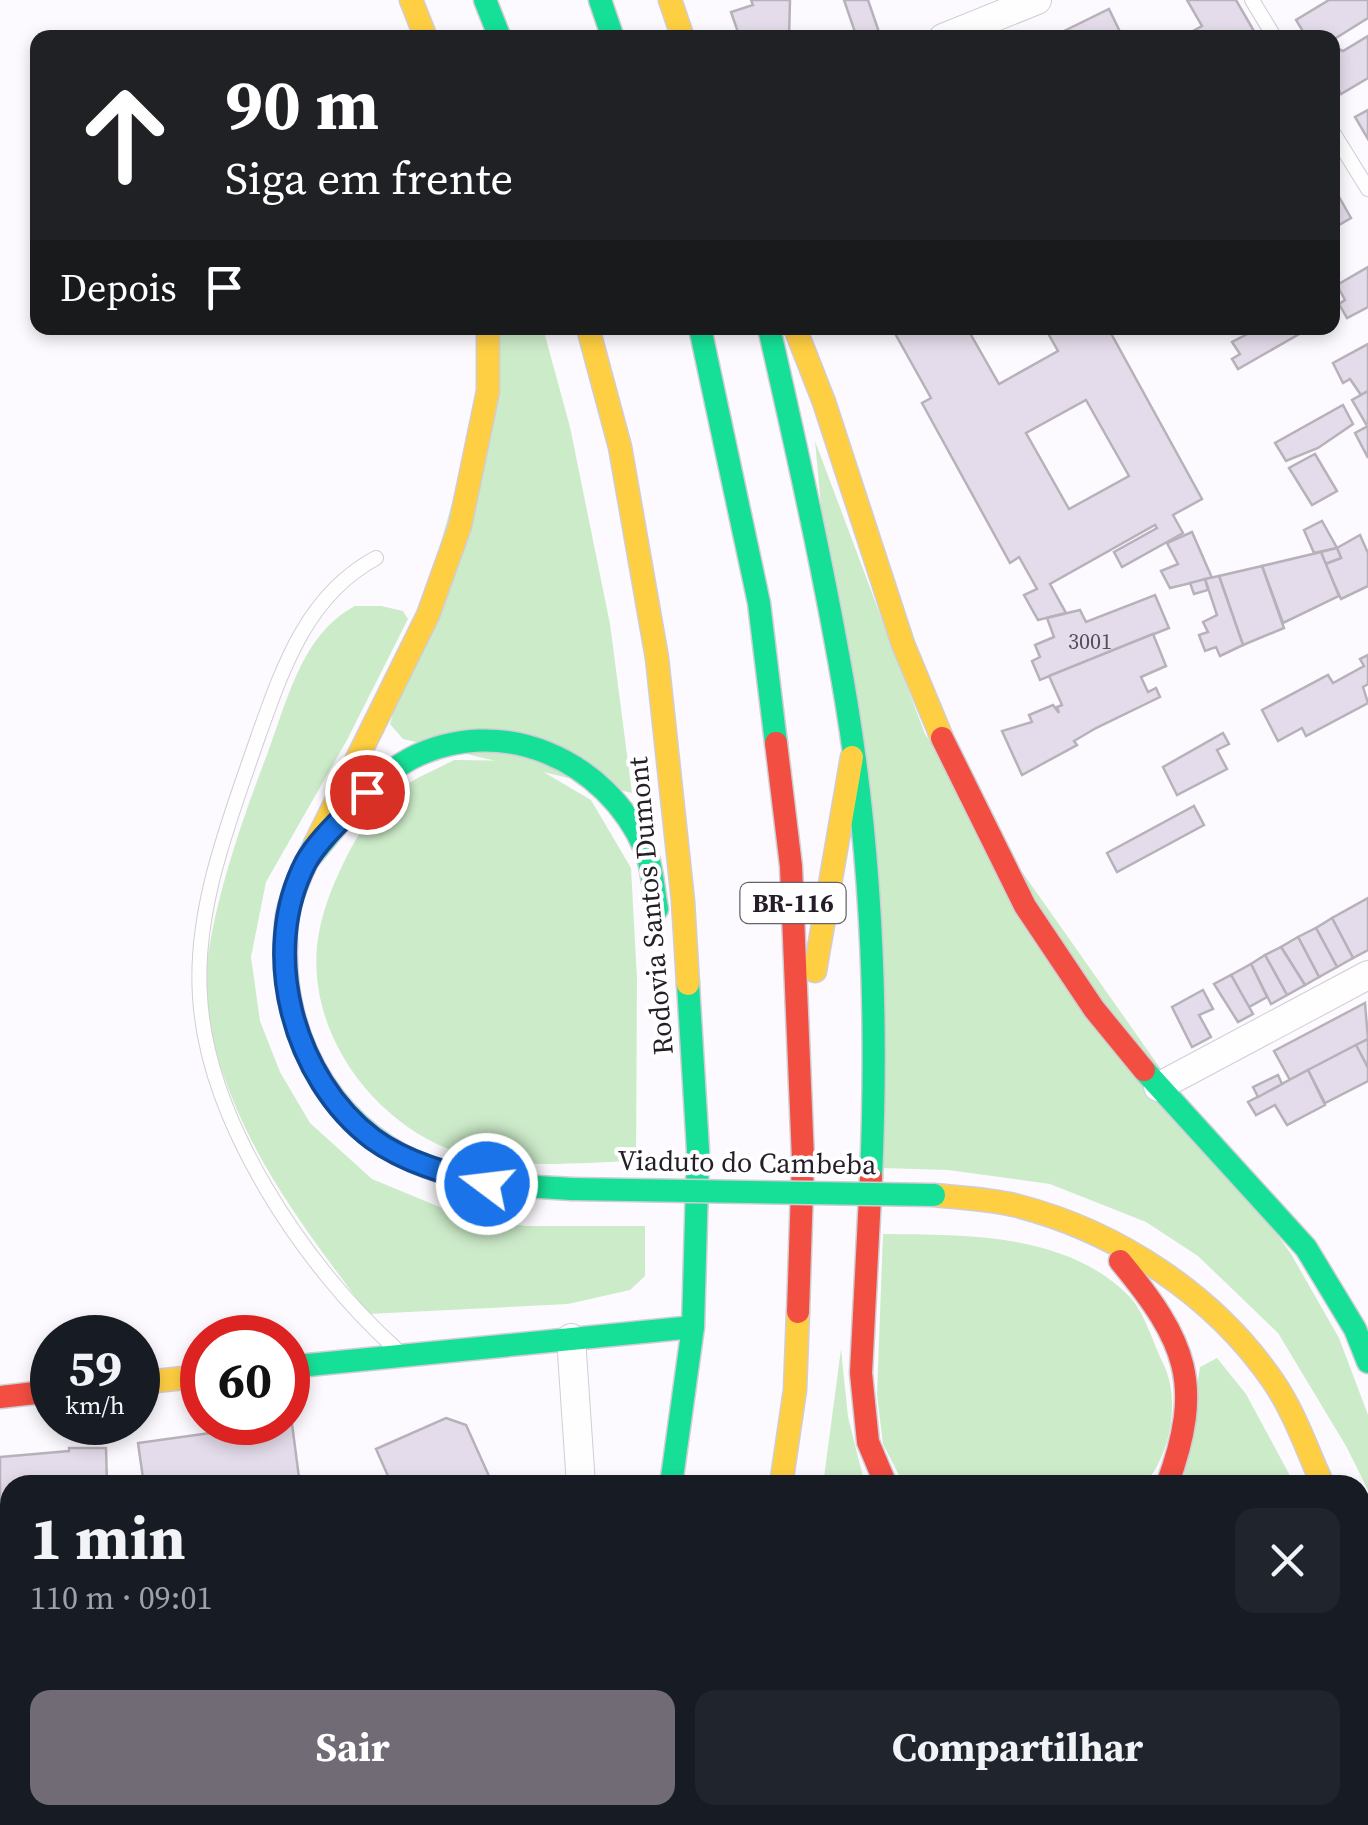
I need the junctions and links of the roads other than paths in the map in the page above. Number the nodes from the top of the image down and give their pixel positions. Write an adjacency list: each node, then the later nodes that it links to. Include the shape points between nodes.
1 (410, 0): 8 (main road)
2 (476, 0): 7 (main road)
3 (600, 0): 9 (main road)
4 (670, 0): 10 (main road)
5 (1037, 0): 11 (street)
6 (1252, 0): 12 (lane)
7 (493, 19)
8 (423, 30)
9 (610, 30)
10 (681, 30)
11 (964, 30)
12 (1270, 30)
13 (1340, 144): 14 (lane)
14 (1368, 189)
15 (488, 335): 22 (main road, Viaduto do Cambeba, via 488,391 460,526 428,615)
16 (590, 335): 26 (main road, Rodovia Santos Dumont, via 620,448 657,658 683,901)
17 (702, 335): 24 (main road, BR-116, via 759,603 791,866)
18 (771, 335): 21 (main road)
19 (798, 335): 25 (main road, via 903,644 970,800 1074,982)
20 (376, 558): 30 (lane, via 341,580 312,612 279,677 224,834 203,930 200,995 209,1057 270,1197 362,1318)
21 (852, 757): 24 (main road); 38 (main road, via 869,906 875,1088 860,1373 868,1442)
22 (307, 860): 26 (main road, via 367,792 410,759 455,743 501,740 557,756 592,776 647,852); 27 (main road, Viaduto do Cambeba, bridge, via 287,916 284,968 293,1018 315,1074 374,1140 432,1169 487,1184 934,1194 1018,1206)
23 (1368, 975): 25 (street)
24 (800, 1050): 37 (main road, BR-116, via 804,1160 795,1390)
25 (1158, 1087): 31 (main road, via 1306,1248)
26 (698, 1150): 28 (main road, Rodovia Santos Dumont)
27 (1100, 1238): 39 (main road, via 1164,1316 1181,1354 1188,1424); 40 (main road, Viaduto do Cambeba, via 1154,1268 1236,1334 1274,1383)
28 (693, 1327): 29 (main road); 36 (main road, Rodovia Santos Dumont)
29 (571, 1338): 30 (main road); 35 (street)
30 (403, 1355): 32 (main road)
31 (1368, 1362)
32 (310, 1365)
33 (30, 1394): 34 (main road)
34 (0, 1397)
35 (580, 1475)
36 (673, 1475)
37 (782, 1475)
38 (882, 1475)
39 (1170, 1475)
40 (1319, 1475)

